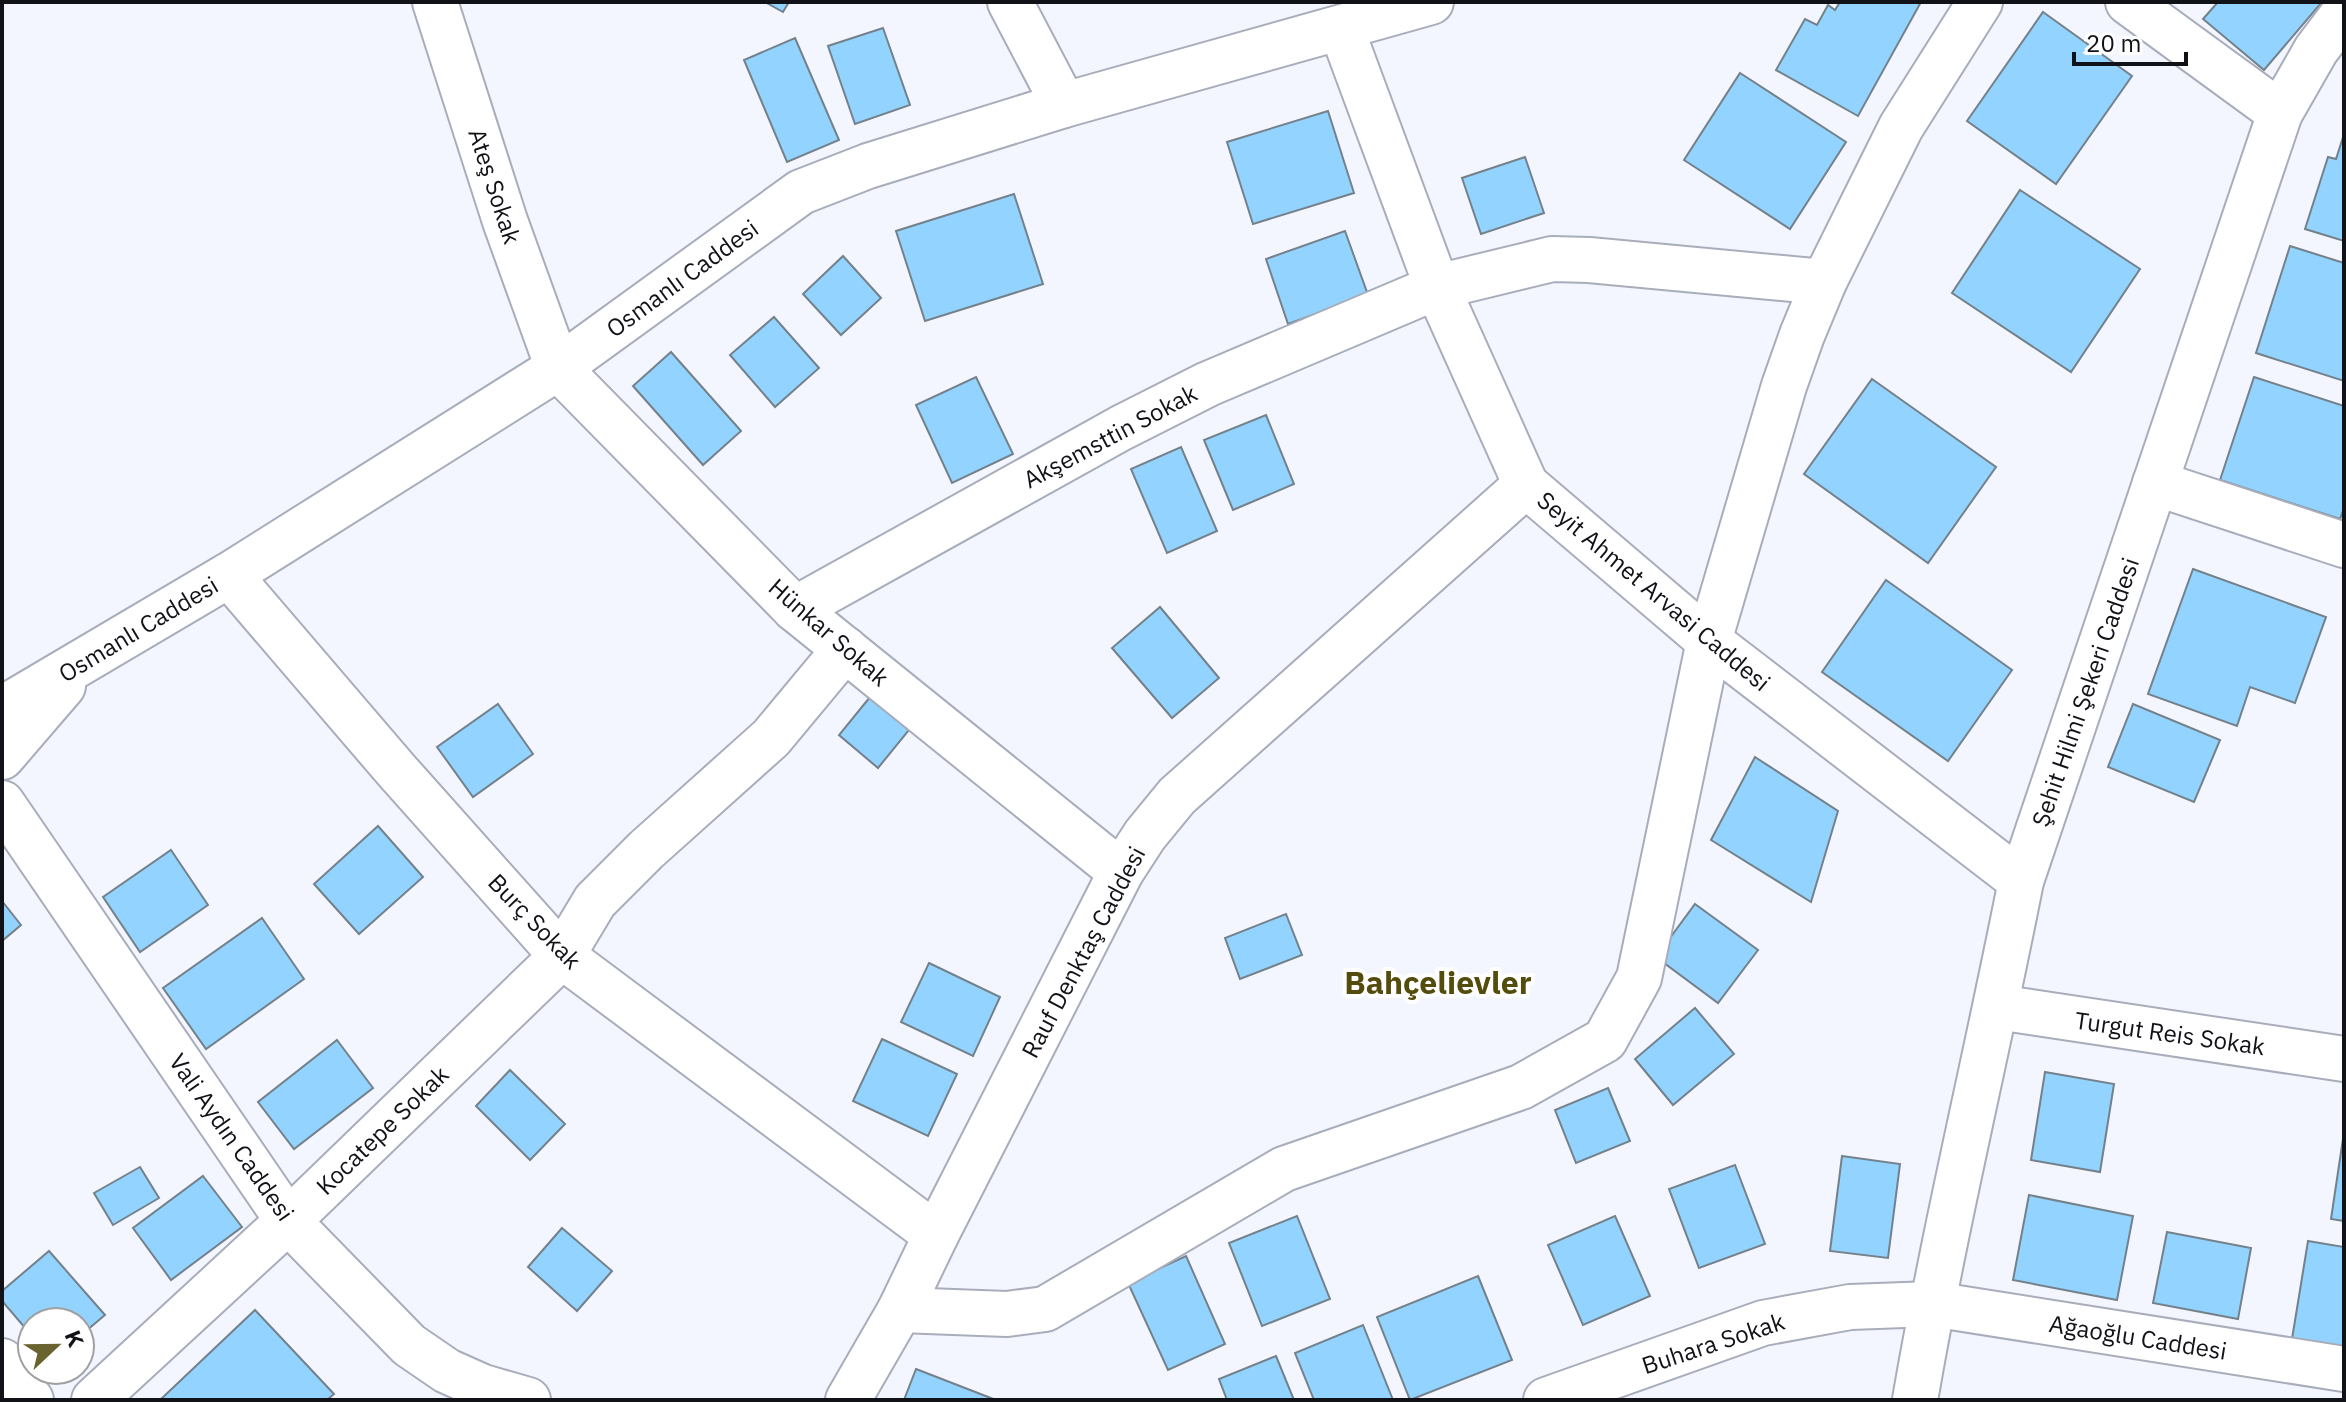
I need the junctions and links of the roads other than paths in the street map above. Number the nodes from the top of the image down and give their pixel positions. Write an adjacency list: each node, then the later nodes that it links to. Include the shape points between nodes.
1 (435, 2): 12 (street, Ateş Sokak)
2 (1010, 2): 8 (street)
3 (1431, 2): 7 (street, Osmanlı Caddesi)
4 (1980, 2): 10 (street, via 1901,127)
5 (2128, 2): 9 (street)
6 (2344, 13): 9 (street, Şehit Hilmi Şekeri Caddesi)
7 (1341, 28): 8 (street, Osmanlı Caddesi); 11 (street, Seyit Ahmet Arvasi Caddesi)
8 (1064, 105): 12 (street, Osmanlı Caddesi, via 801,192)
9 (2280, 113): 13 (street, Şehit Hilmi Şekeri Caddesi)
10 (1824, 282): 11 (street, Akşemsttin Sokak, via 1552,259); 18 (street, via 1784,386)
11 (1437, 287): 14 (street, Seyit Ahmet Arvasi Caddesi); 17 (street, Akşemsttin Sokak, via 1208,384)
12 (558, 368): 16 (street, Osmanlı Caddesi); 17 (street, Hünkar Sokak)
13 (2155, 483): 15 (street); 25 (street, Şehit Hilmi Şekeri Caddesi)
14 (1526, 485): 18 (street, Seyit Ahmet Arvasi Caddesi); 24 (street, Rauf Denktaş Caddesi, via 1177,796)
15 (2344, 545)
16 (229, 575): 20 (street, Osmanlı Caddesi); 26 (street, Burç Sokak)
17 (795, 609): 19 (street, Hünkar Sokak)
18 (1709, 641): 25 (street, Seyit Ahmet Arvasi Caddesi); 32 (street, via 1639,978 1605,1040 1521,1087 1284,1169 1045,1309 1007,1314)
19 (845, 649): 24 (street, Hünkar Sokak); 26 (street, Kocatepe Sokak, via 771,738 595,901)
20 (82, 662): 21 (street, Osmanlı Caddesi); 22 (street)
21 (2, 709)
22 (2, 757)
23 (2, 803): 29 (street, Vali Aydın Caddesi)
24 (1121, 872): 30 (street, Rauf Denktaş Caddesi)
25 (2021, 881): 27 (street, Şehit Hilmi Şekeri Caddesi)
26 (562, 956): 29 (street, Kocatepe Sokak); 30 (street, Burç Sokak)
27 (1997, 1007): 28 (street, Turgut Reis Sokak); 31 (street, Şehit Hilmi Şekeri Caddesi)
28 (2344, 1059)
29 (288, 1221): 36 (street, Kocatepe Sokak); 37 (street, Vali Aydın Caddesi, via 409,1345 447,1371)
30 (936, 1235): 32 (street, Rauf Denktaş Caddesi)
31 (1932, 1304): 34 (street, Ağaoğlu Caddesi); 39 (street, Buhara Sokak, via 1850,1307 1763,1323); 40 (street, Şehit Hilmi Şekeri Caddesi)
32 (900, 1310): 38 (street, Rauf Denktaş Caddesi)
33 (2, 1361): 35 (street)
34 (2344, 1369)
35 (31, 1400)
36 (94, 1400)
37 (528, 1400)
38 (848, 1400)
39 (1546, 1400)
40 (1915, 1400)

